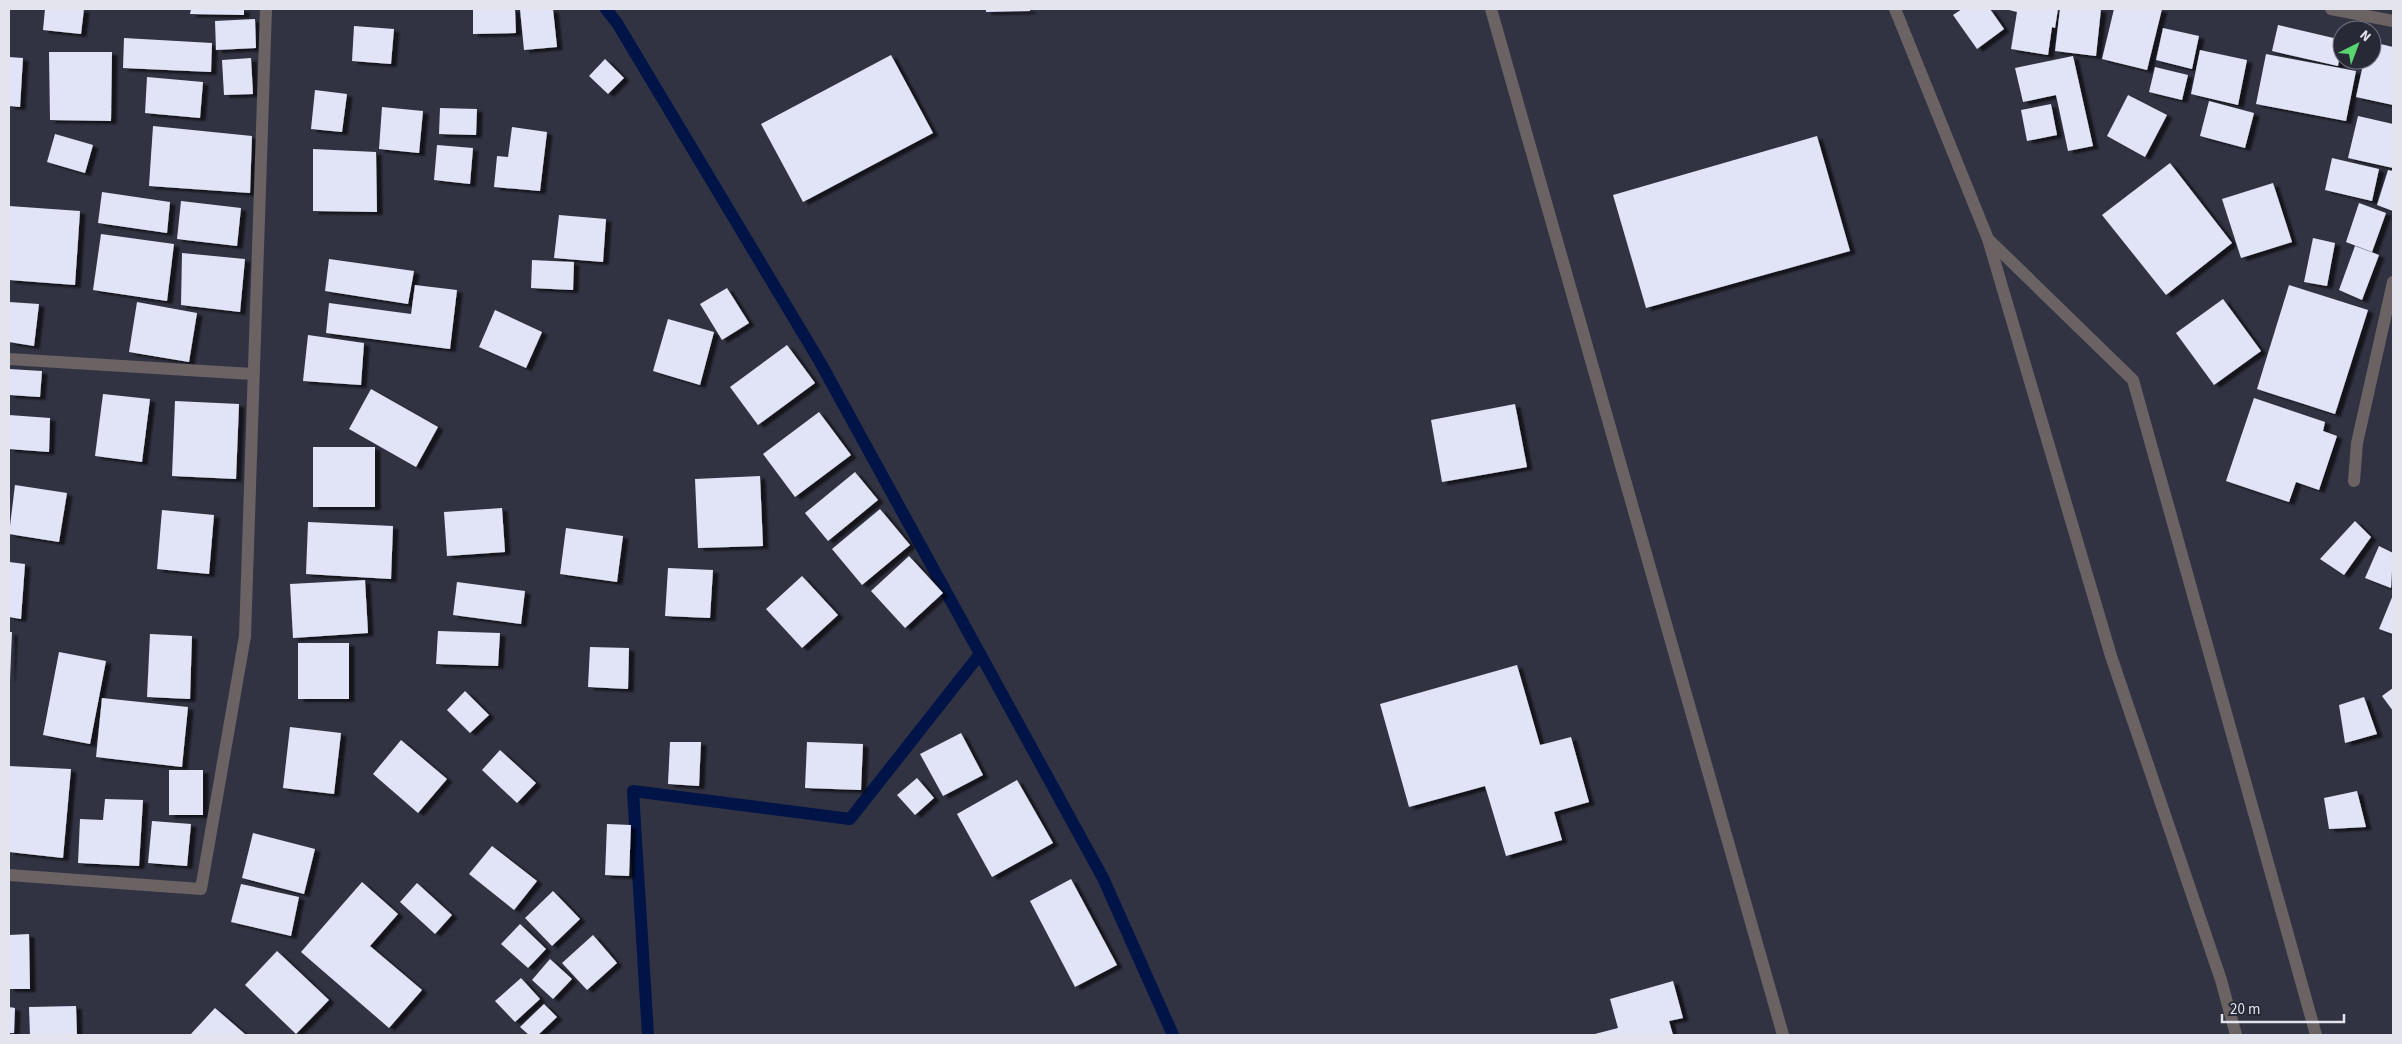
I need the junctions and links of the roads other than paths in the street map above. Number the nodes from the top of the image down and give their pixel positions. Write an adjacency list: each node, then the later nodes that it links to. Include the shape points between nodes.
1 (266, 9): 9 (street)
2 (1491, 9): 12 (street)
3 (1895, 9): 6 (street)
4 (2331, 9): 5 (street)
5 (2393, 21)
6 (1988, 238): 13 (street, via 2111,656 2221,980); 14 (street, via 2133,380)
7 (2393, 282): 10 (street, via 2357,444)
8 (9, 359): 9 (street)
9 (252, 374): 11 (street, via 245,636 201,890)
10 (2354, 481)
11 (9, 875)
12 (1783, 1035)
13 (2236, 1035)
14 (2316, 1035)

